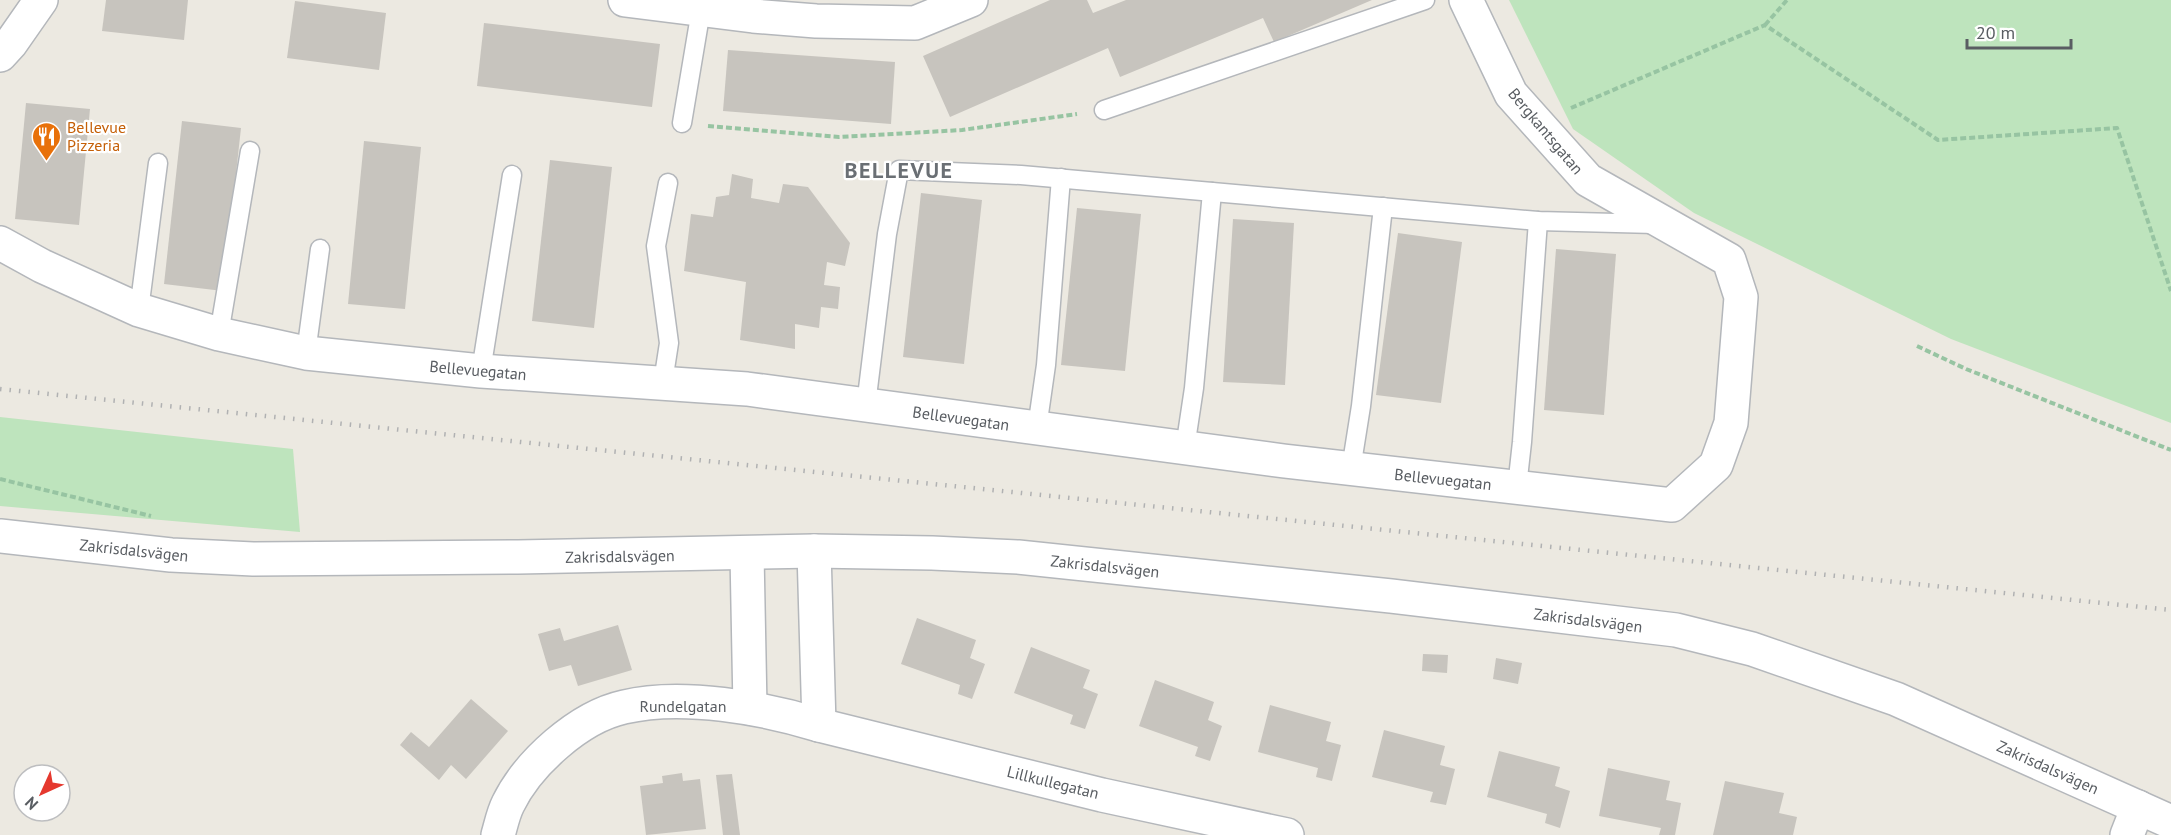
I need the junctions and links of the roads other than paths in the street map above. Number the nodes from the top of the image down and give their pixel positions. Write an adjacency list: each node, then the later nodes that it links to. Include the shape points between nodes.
1 (40, 0): 8 (street)
2 (625, 0): 6 (street)
3 (971, 0): 7 (street, via 915,23)
4 (1425, 0): 9 (lane)
5 (1466, 0): 19 (street, Bergkantsgatan, via 1511,94 1588,180)
6 (701, 9): 7 (street, via 753,16); 10 (lane)
7 (824, 11)
8 (0, 55)
9 (1104, 110)
10 (682, 123)
11 (250, 151): 24 (lane)
12 (158, 163): 23 (lane)
13 (512, 175): 26 (lane)
14 (1061, 178): 16 (lane); 28 (lane, via 899,170); 29 (lane)
15 (668, 183): 27 (lane, via 656,246 669,342)
16 (1212, 192): 17 (lane); 30 (lane)
17 (1383, 207): 18 (lane); 31 (lane)
18 (1538, 221): 19 (lane); 32 (lane)
19 (1666, 225): 22 (street, Bergkantsgatan)
20 (0, 243): 23 (street, Bellevuegatan)
21 (320, 249): 25 (lane)
22 (1729, 260): 32 (street, Bellevuegatan, via 1741,297 1737,363 1731,423 1716,465 1672,504)
23 (139, 310): 24 (street, Bellevuegatan)
24 (219, 334): 25 (street, Bellevuegatan)
25 (306, 353): 26 (street, Bellevuegatan)
26 (482, 371): 27 (street, Bellevuegatan)
27 (663, 382): 28 (street, Bellevuegatan)
28 (866, 405): 29 (street, Bellevuegatan)
29 (1037, 428): 30 (street, Bellevuegatan)
30 (1185, 448): 31 (street, Bellevuegatan)
31 (1351, 469): 32 (street, Bellevuegatan)
32 (1517, 487)
33 (0, 536): 35 (street, Zakrisdalsvägen, via 171,555 253,559)
34 (814, 551): 35 (street, Zakrisdalsvägen); 37 (street); 38 (street, Zakrisdalsvägen, via 1018,557 1676,630 1752,649 1896,699)
35 (747, 554): 36 (street)
36 (750, 708): 37 (street, Lillkullegatan); 40 (street, Rundelgatan, via 651,703 624,707 594,718 554,745 529,773 507,805)
37 (819, 725): 41 (street, Lillkullegatan, via 1102,795)
38 (2133, 821): 39 (street, Zakrisdalsvägen)
39 (2171, 822)
40 (498, 835)
41 (1287, 835)

